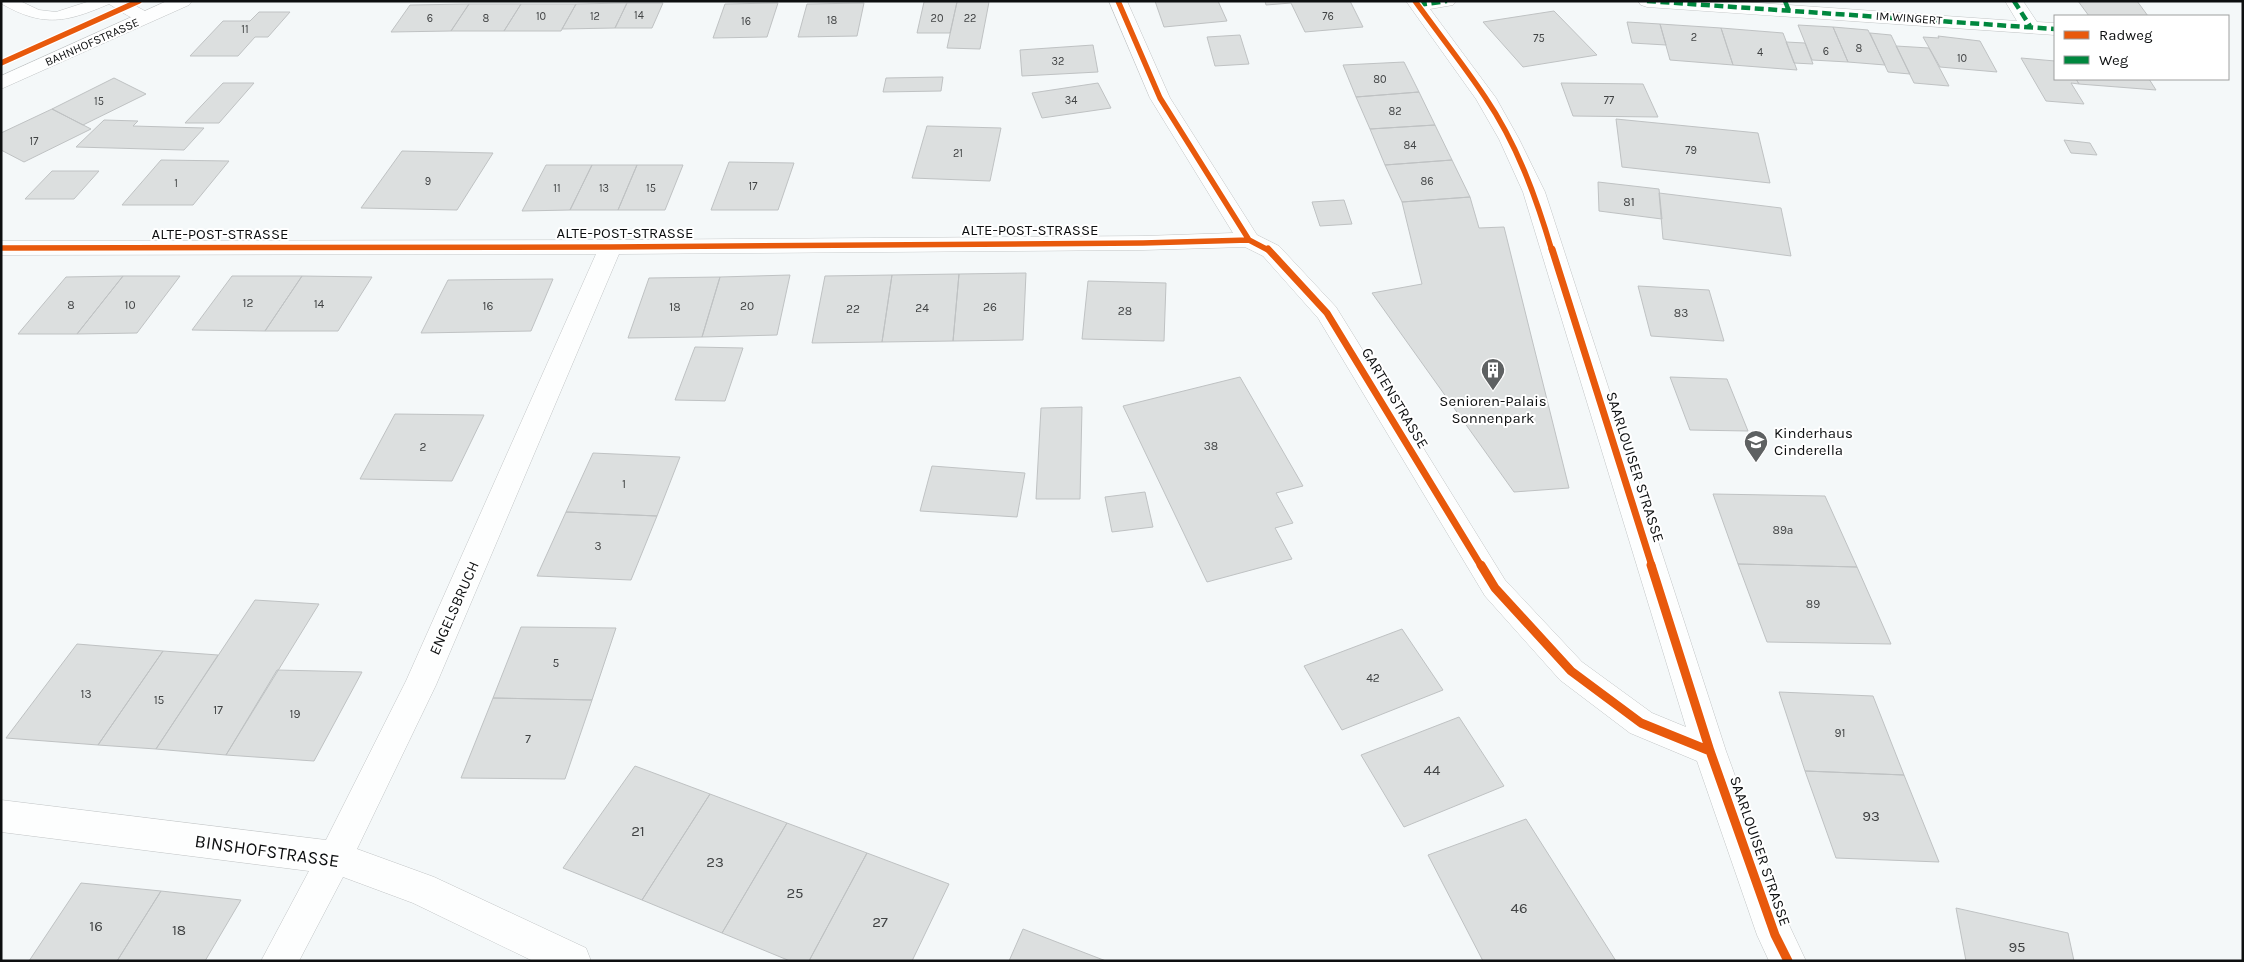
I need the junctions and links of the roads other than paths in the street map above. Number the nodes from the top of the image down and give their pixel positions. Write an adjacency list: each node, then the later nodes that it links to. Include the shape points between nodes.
1 (8, 1): 2 (lane, via 47,18 77,12)
2 (104, 1)
3 (114, 1): 11 (lane)
4 (183, 1): 11 (street, BAHNHOFSTRASSE)
5 (1118, 1): 15 (street, via 1160,98)
6 (1447, 1): 9 (street)
7 (1647, 1): 10 (street, IM WINGERT)
8 (2014, 1): 12 (street)
9 (1416, 3): 18 (street, SAARLOUISER STRASSE, via 1486,98 1534,192)
10 (1787, 6): 12 (street, IM WINGERT)
11 (146, 18): 14 (street, BAHNHOFSTRASSE)
12 (2030, 26): 13 (street, IM WINGERT)
13 (2054, 29)
14 (1, 83)
15 (1248, 240): 16 (street, ALTE-POST-STRASSE); 18 (street, GARTENSTRASSE, via 1271,251 1327,313 1495,588 1571,671 1641,723)
16 (612, 247): 17 (street, ALTE-POST-STRASSE); 20 (street, ENGELSBRUCH, via 420,685)
17 (1, 248)
18 (1710, 751): 23 (street, SAARLOUISER STRASSE, via 1775,935)
19 (1, 816): 20 (street, BINSHOFSTRASSE)
20 (335, 858): 21 (street, ENGELSBRUCH); 22 (street, BINSHOFSTRASSE, via 422,889)
21 (279, 961)
22 (573, 961)
23 (1788, 961)

